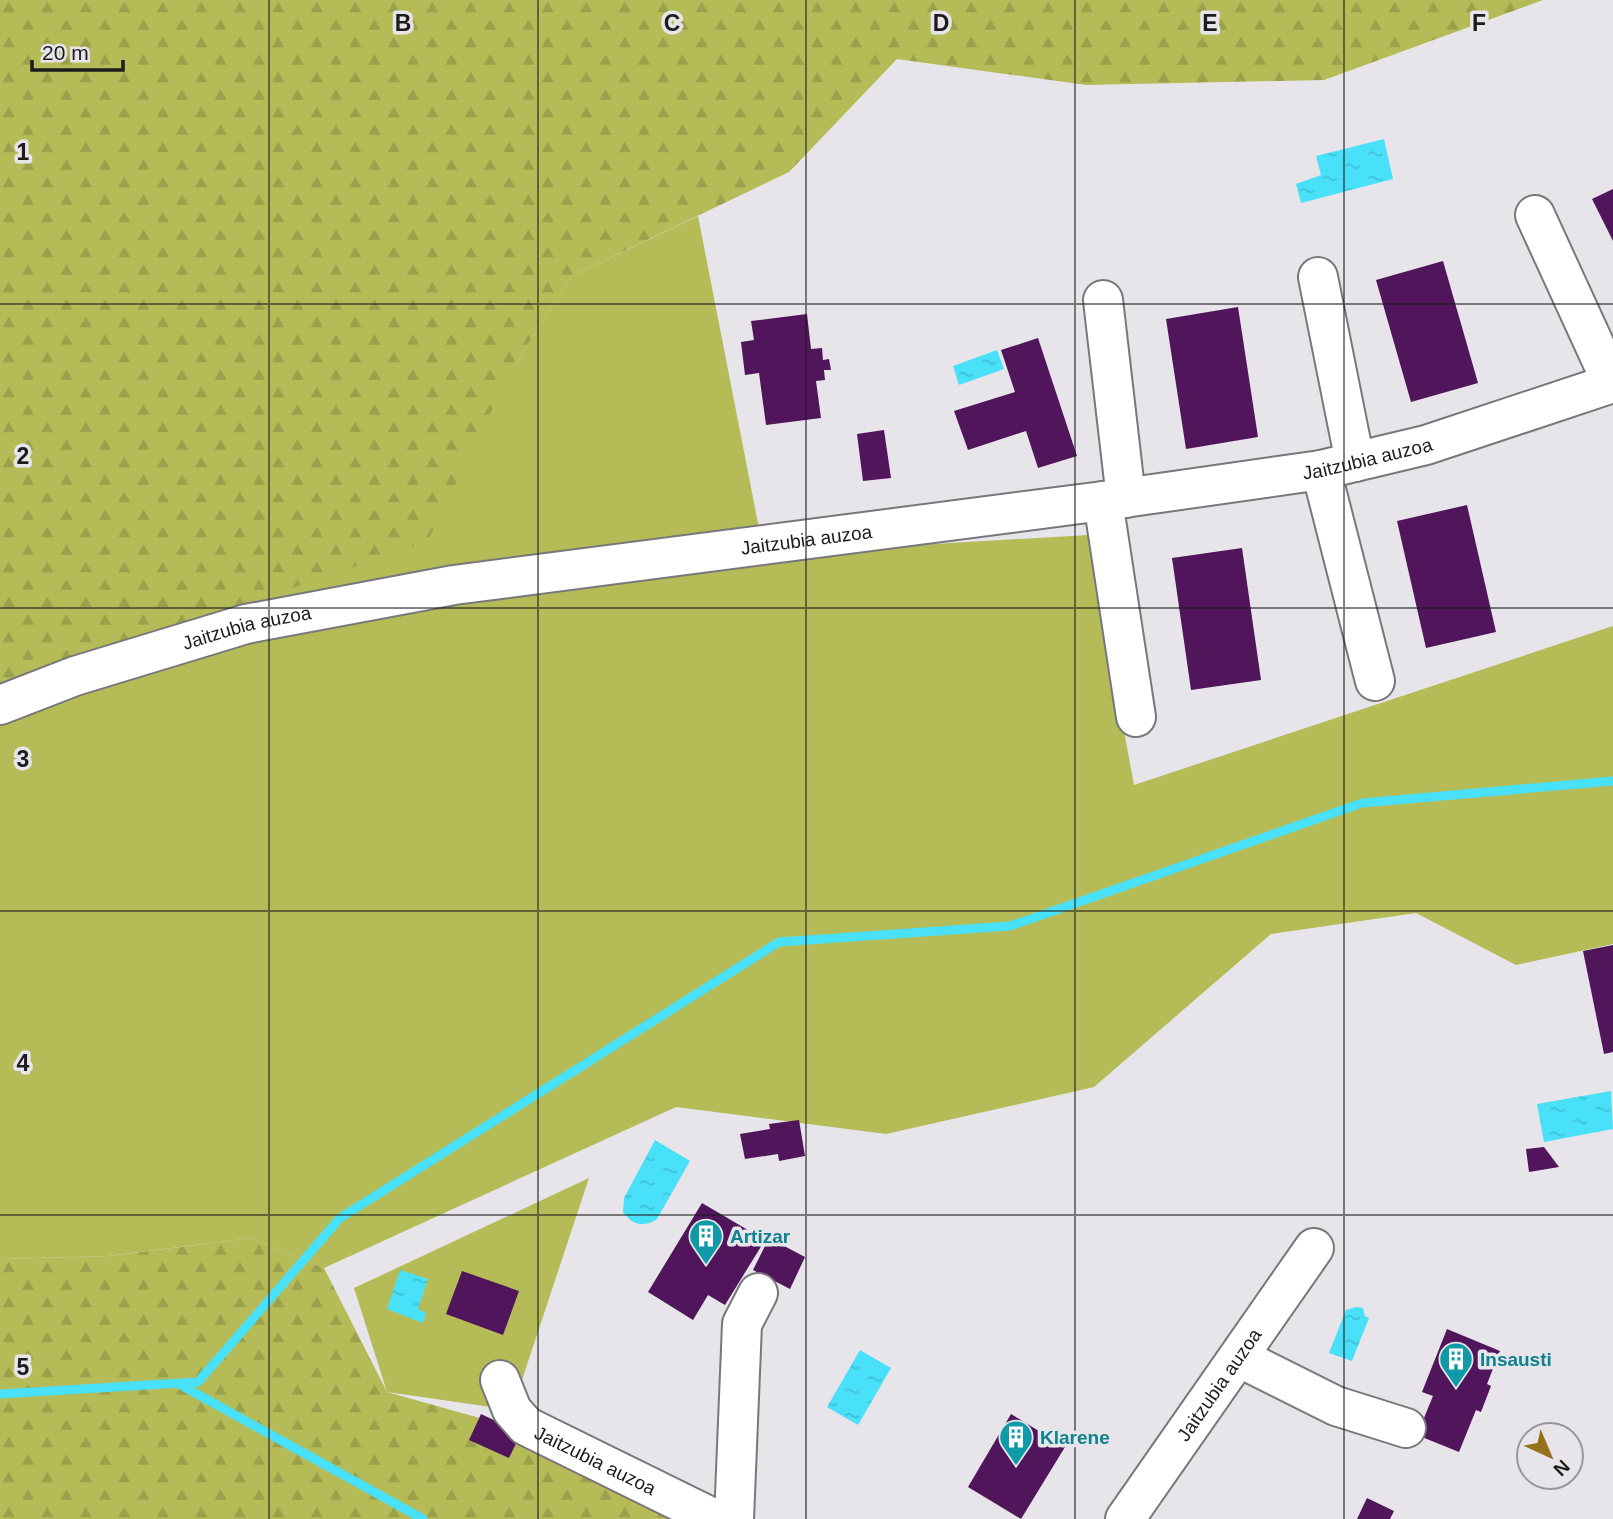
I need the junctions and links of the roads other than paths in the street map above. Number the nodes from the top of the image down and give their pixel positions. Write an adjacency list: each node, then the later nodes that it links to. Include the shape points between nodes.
1 (1535, 215): 4 (street)
2 (1318, 277): 5 (street)
3 (1102, 300): 6 (street)
4 (1613, 383): 5 (street, Jaitzubia auzoa, via 1426,444)
5 (1338, 466): 6 (street, Jaitzubia auzoa); 7 (street)
6 (1114, 500): 8 (street, Jaitzubia auzoa, via 454,585 246,624 75,676); 9 (street)
7 (1375, 681)
8 (0, 705)
9 (1136, 718)
10 (1314, 1248): 12 (street, Jaitzubia auzoa)
11 (758, 1293): 16 (street, via 741,1324)
12 (1240, 1358): 14 (street, via 1336,1406); 17 (street, Jaitzubia auzoa)
13 (500, 1380): 15 (street, Jaitzubia auzoa, via 512,1410 526,1426)
14 (1406, 1428)
15 (715, 1519)
16 (734, 1519)
17 (1125, 1519)

